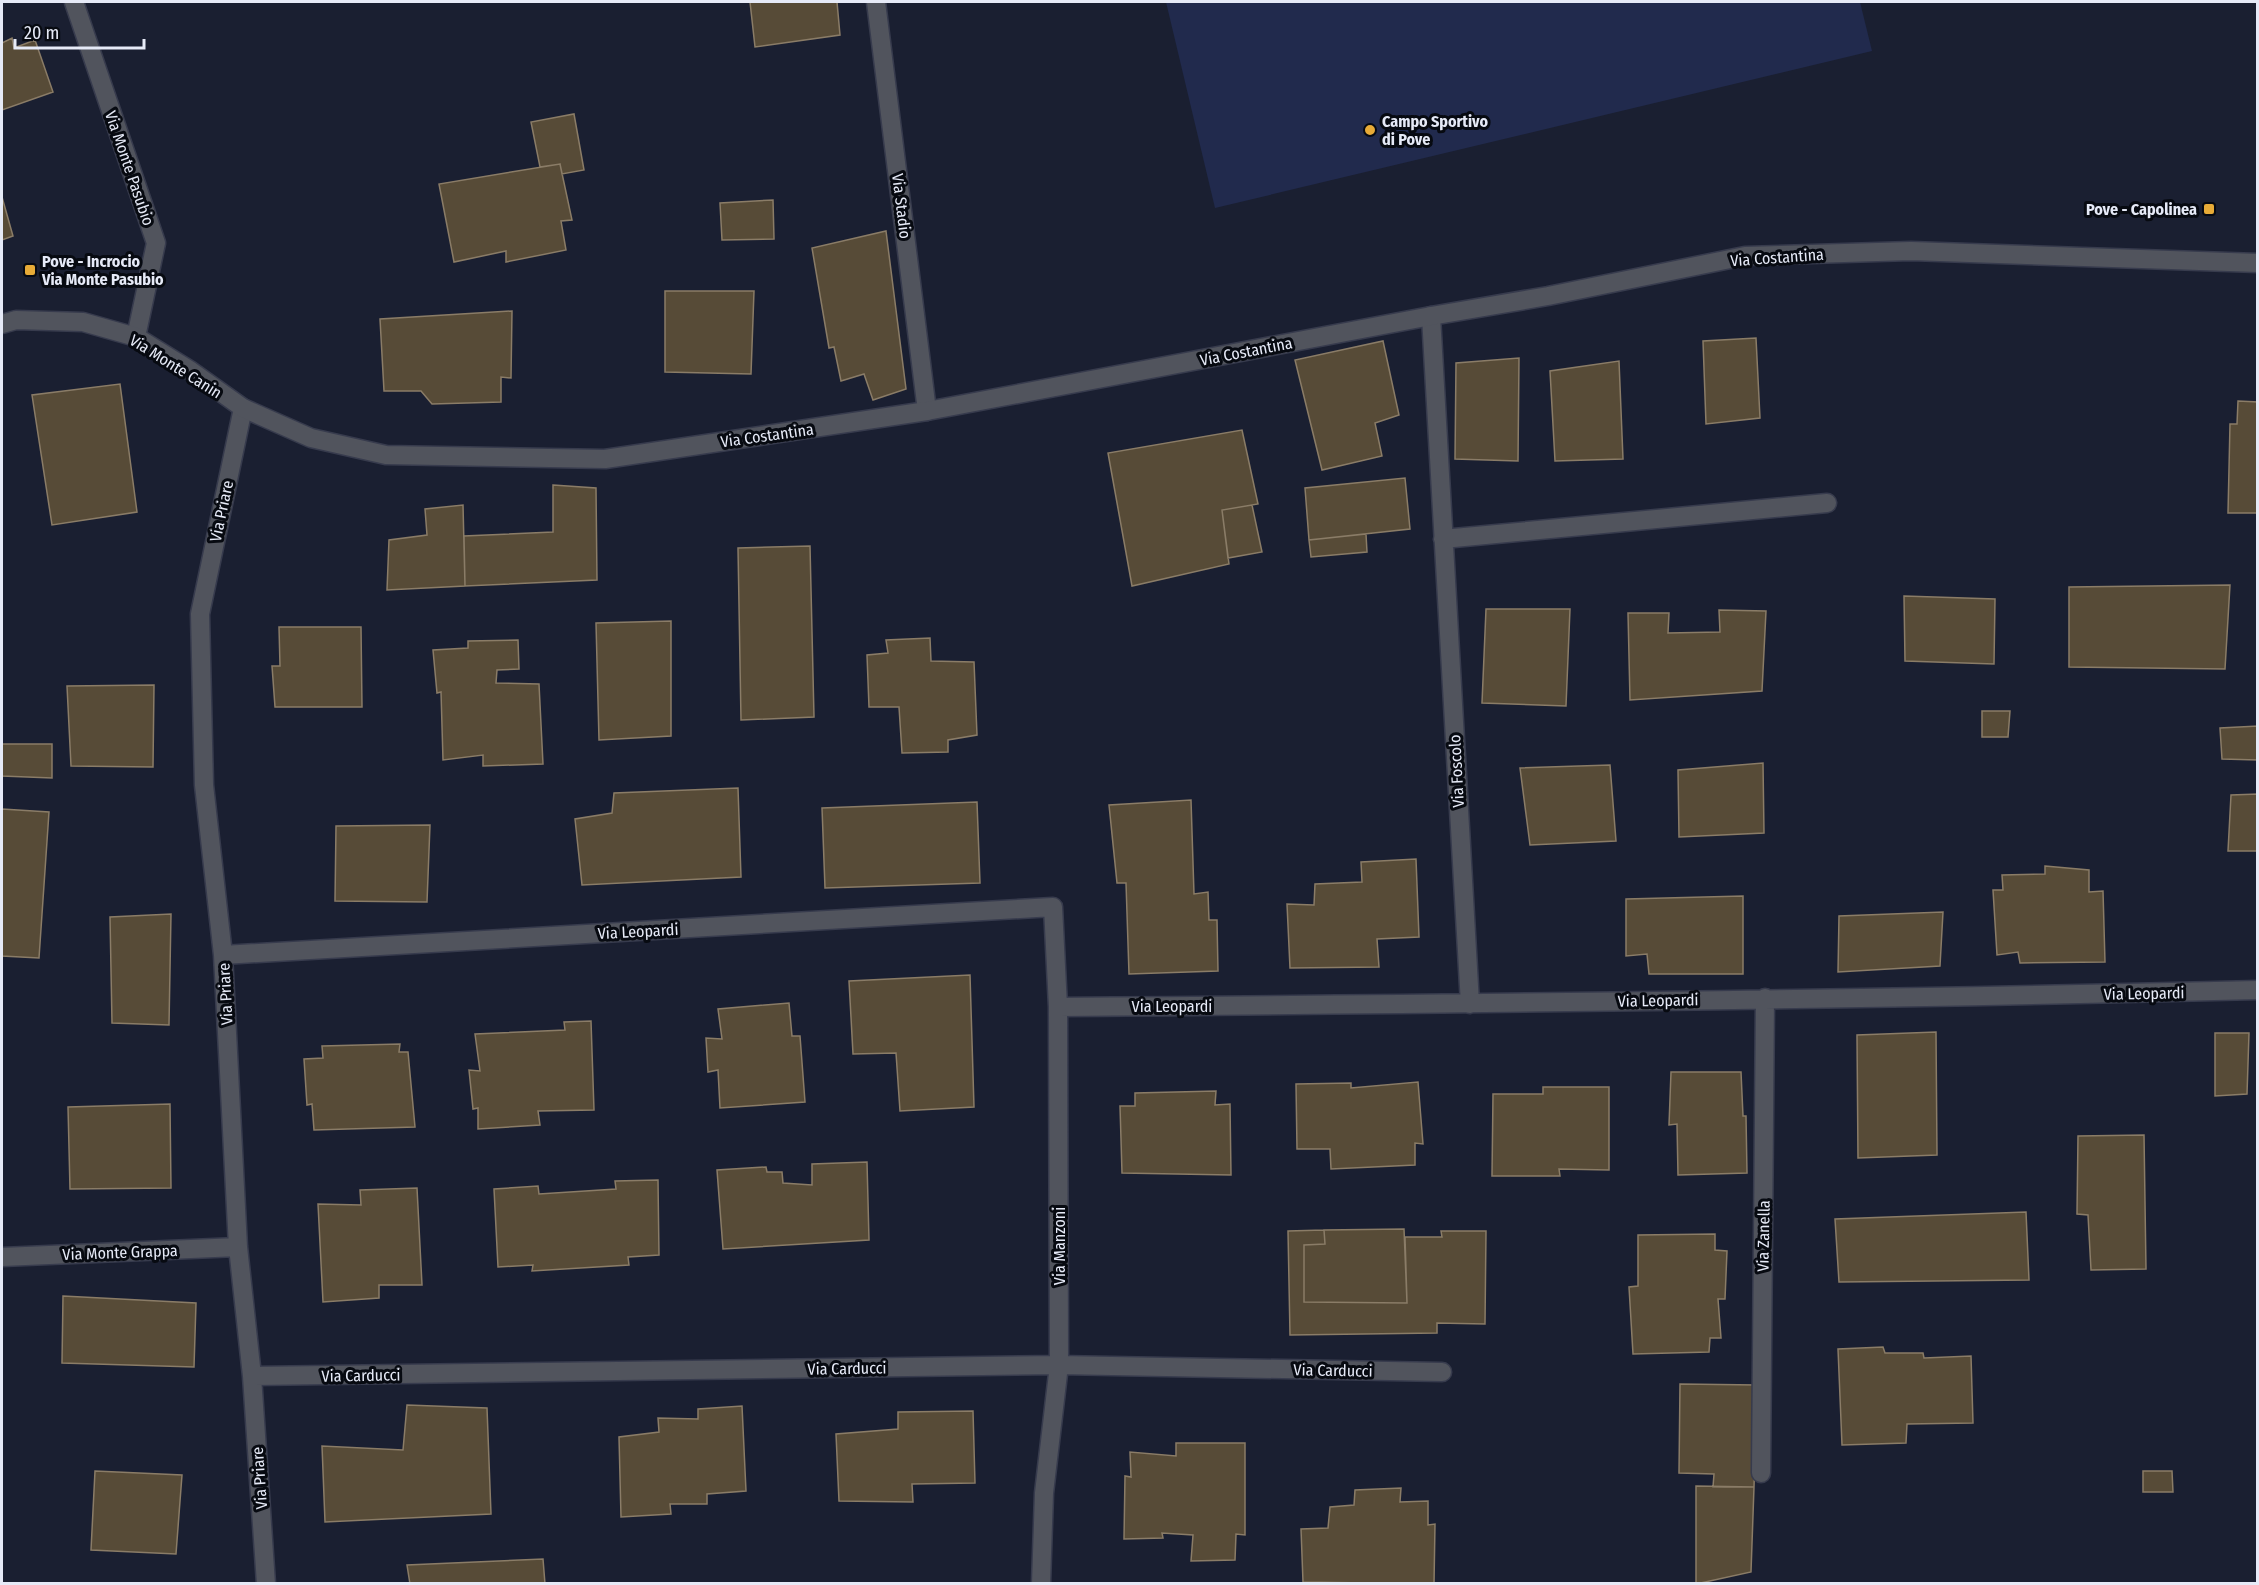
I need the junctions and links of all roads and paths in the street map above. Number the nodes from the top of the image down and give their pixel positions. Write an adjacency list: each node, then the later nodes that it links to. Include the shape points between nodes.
1 (74, 2): 6 (street, Via Monte Pasubio, via 156,243)
2 (876, 2): 8 (street, Via Stadio)
3 (2258, 263): 4 (street, Via Costantina, via 1911,251 1745,256)
4 (1431, 316): 8 (street, Via Costantina); 10 (street, Via Foscolo)
5 (2, 324): 6 (street, Via Monte Canin, via 16,320 83,322)
6 (136, 337): 7 (street, Via Monte Canin)
7 (243, 408): 8 (street, Via Costantina, via 311,438 386,455 605,459); 12 (street, Via Priare, via 200,614 204,785)
8 (927, 411)
9 (1827, 503): 10 (street)
10 (1443, 539): 15 (street, Via Foscolo)
11 (1053, 907): 12 (street, Via Leopardi); 16 (street, Via Manzoni)
12 (223, 955): 17 (street, Via Priare)
13 (2258, 990): 14 (street, Via Leopardi, via 1911,999)
14 (1765, 998): 15 (street, Via Leopardi); 22 (street, Via Zanella)
15 (1470, 1004): 16 (street, Via Leopardi)
16 (1058, 1007): 19 (street, Via Manzoni)
17 (238, 1247): 18 (street, Via Monte Grappa); 21 (street, Via Priare)
18 (2, 1257)
19 (1059, 1365): 20 (street, Via Carducci); 21 (street, Via Carducci); 24 (street, Via Manzoni, via 1044,1494)
20 (1442, 1372)
21 (252, 1376): 23 (street, Via Priare)
22 (1761, 1473)
23 (266, 1584)
24 (1041, 1584)

